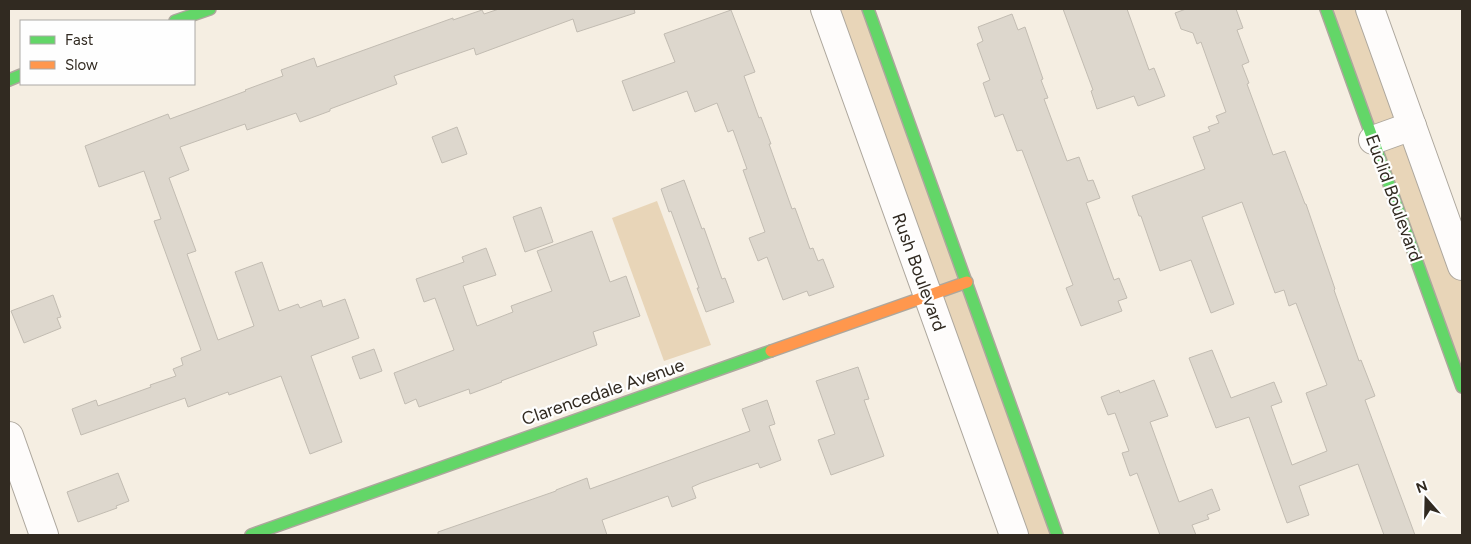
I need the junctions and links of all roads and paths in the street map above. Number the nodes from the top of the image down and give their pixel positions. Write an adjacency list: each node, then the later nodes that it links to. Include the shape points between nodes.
1 (210, 9): 6 (street)
2 (824, 9): 11 (street, Rush Boulevard)
3 (868, 9): 10 (street)
4 (1326, 9): 8 (street, Euclid Boulevard)
5 (1370, 9): 7 (street)
6 (178, 20)
7 (1412, 126): 8 (street); 9 (street)
8 (1373, 140): 12 (street, Euclid Boulevard)
9 (1462, 266)
10 (967, 282): 11 (street, Clarencedale Avenue); 17 (street)
11 (928, 296): 15 (street, Clarencedale Avenue); 16 (street, Rush Boulevard)
12 (1462, 387)
13 (9, 436): 14 (street)
14 (44, 535)
15 (250, 535)
16 (1014, 535)
17 (1058, 535)

